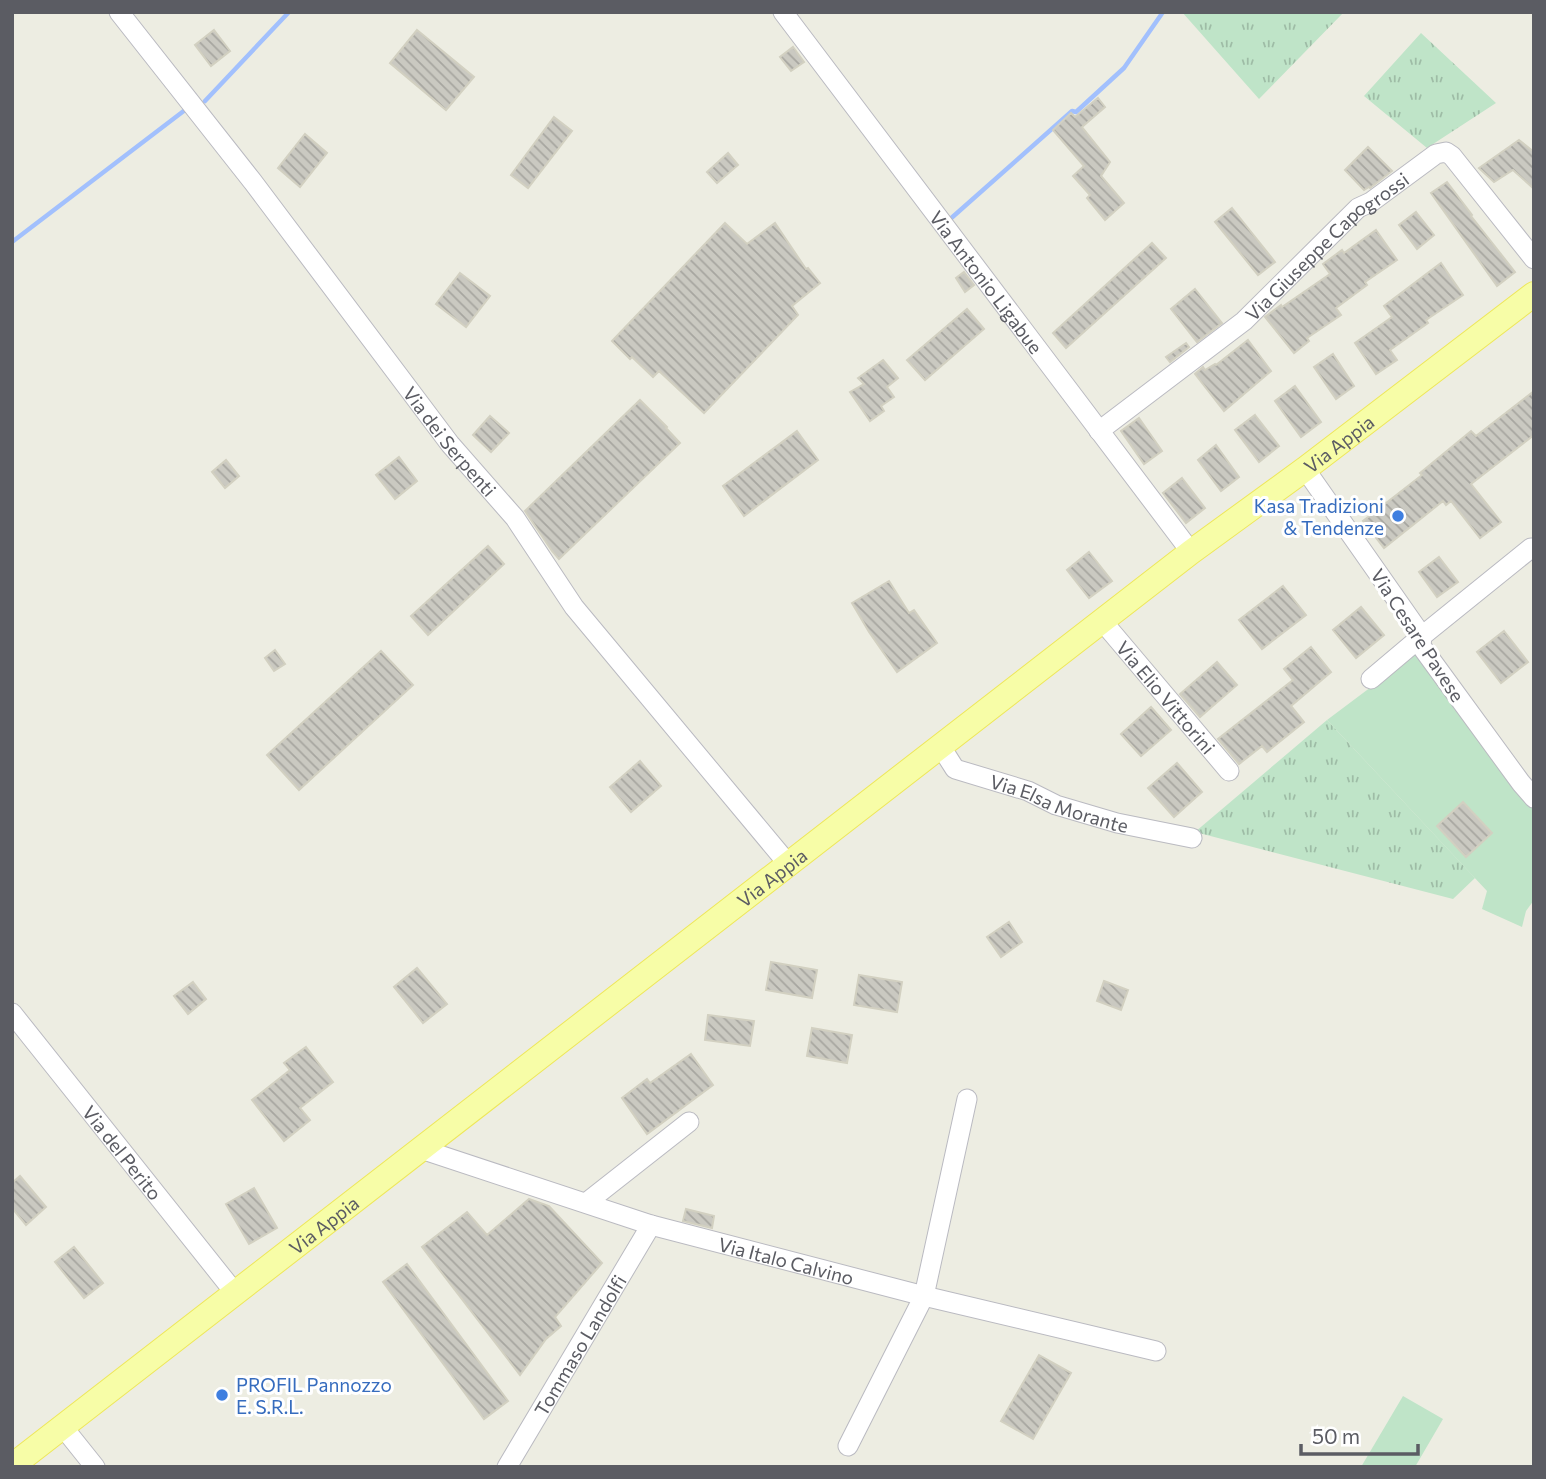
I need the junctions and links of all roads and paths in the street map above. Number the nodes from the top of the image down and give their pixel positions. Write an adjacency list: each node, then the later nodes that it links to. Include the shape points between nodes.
1 (119, 12): 16 (street, Via dei Serpenti, via 450,444 515,518 574,607)
2 (783, 12): 5 (street, Via Antonio Ligabue)
3 (1534, 259): 5 (street, Via Giuseppe Capogrossi, via 1452,156 1436,154 1358,208 1244,321)
4 (1534, 294): 6 (main road, Via Appia)
5 (1099, 431): 8 (street, Via Antonio Ligabue)
6 (1305, 469): 8 (main road, Via Appia); 10 (street, Via Cesare Pavese)
7 (1531, 548): 10 (street)
8 (1191, 552): 9 (main road, Via Appia)
9 (1103, 622): 12 (main road, Via Appia); 13 (street, Via Elio Vittorini)
10 (1422, 636): 11 (street); 14 (street, Via Cesare Pavese, via 1421,646)
11 (1371, 679)
12 (942, 747): 15 (street, Via Elsa Morante, via 955,769 1028,791 1056,806); 16 (main road, Via Appia)
13 (1229, 771)
14 (1534, 798)
15 (1192, 838)
16 (789, 865): 20 (main road, Via Appia)
17 (12, 1013): 23 (street, Via del Perito)
18 (967, 1099): 24 (street)
19 (689, 1122): 21 (street)
20 (421, 1149): 21 (street, Via Italo Calvino); 23 (main road, Via Appia)
21 (586, 1203): 22 (street, Via Italo Calvino)
22 (651, 1225): 24 (street, Via Italo Calvino); 30 (street, Tommaso Landolfi)
23 (235, 1293): 26 (main road, Via Appia)
24 (924, 1296): 25 (street, Via Italo Calvino); 27 (street)
25 (1156, 1351)
26 (63, 1427): 28 (main road, Via Appia); 29 (street)
27 (848, 1446)
28 (12, 1466)
29 (94, 1467)
30 (507, 1467)

